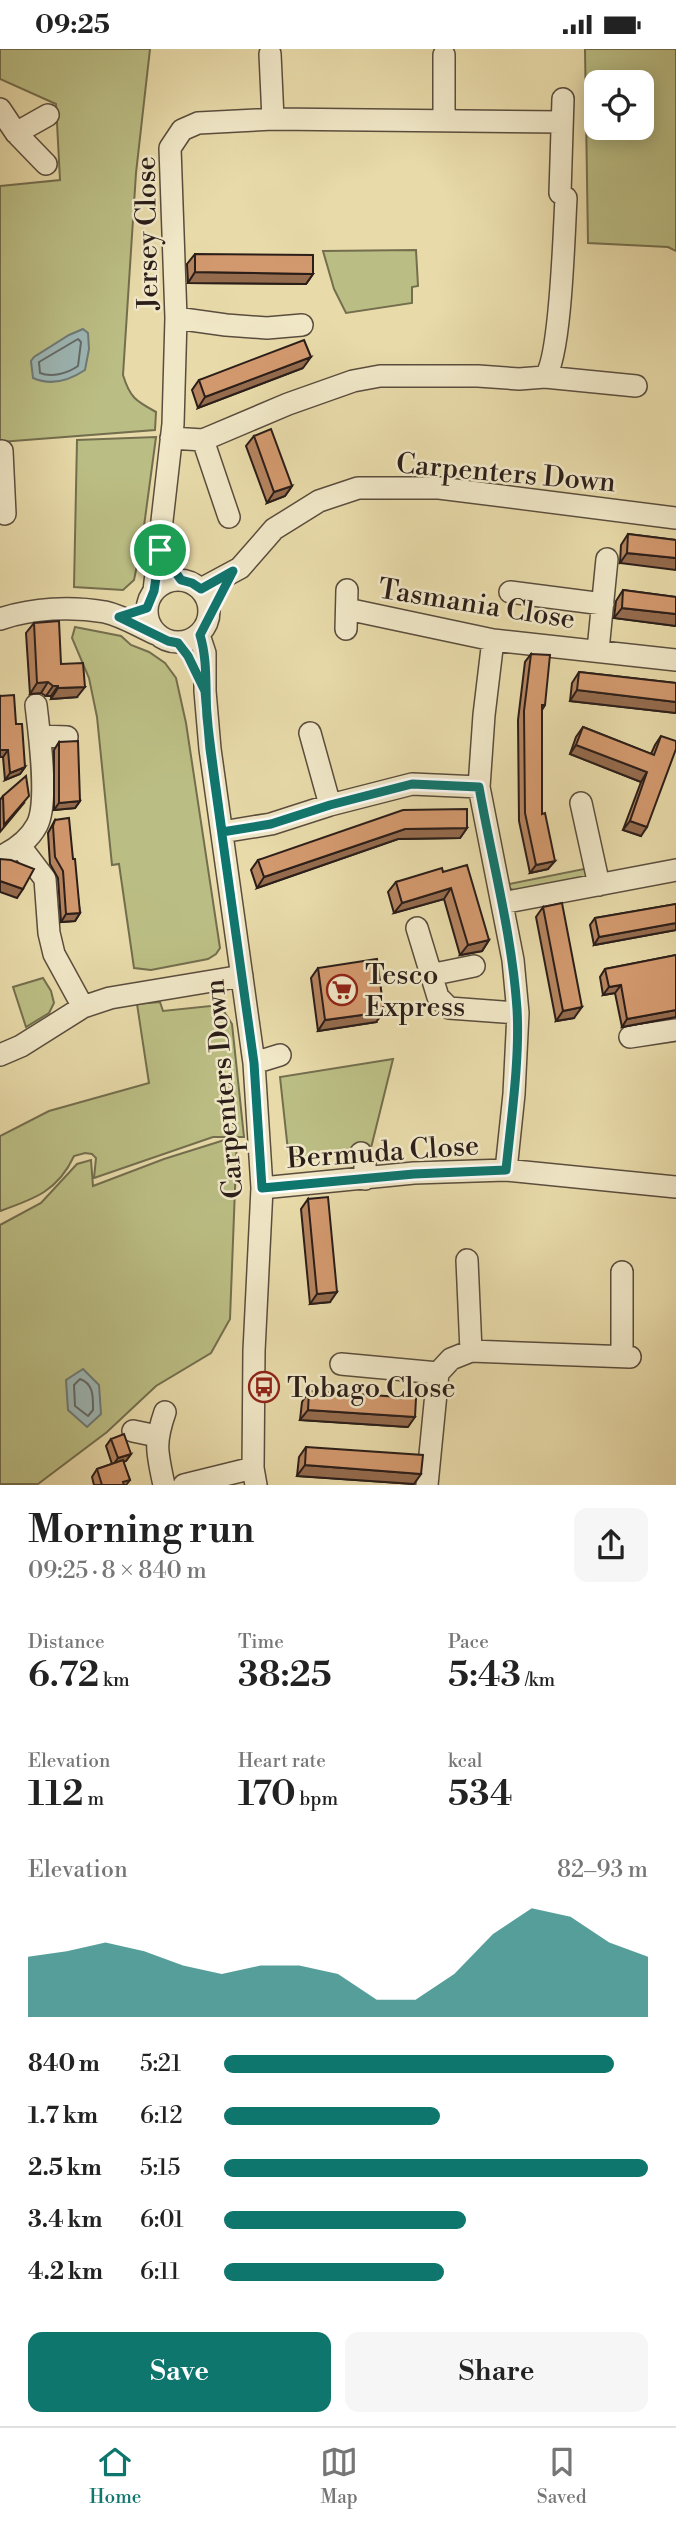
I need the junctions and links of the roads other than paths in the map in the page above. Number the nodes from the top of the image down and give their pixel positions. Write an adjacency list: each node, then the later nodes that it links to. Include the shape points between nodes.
1 (270, 54): 6 (street)
2 (444, 55): 7 (street)
3 (563, 99): 8 (street)
4 (0, 109): 9 (street)
5 (48, 115): 9 (street)
6 (273, 119): 7 (street, Jersey Close); 11 (street, Jersey Close, via 198,123 182,130 170,148)
7 (444, 121): 8 (street, Jersey Close)
8 (561, 122): 13 (street, via 557,323 551,370)
9 (16, 133): 10 (street)
10 (46, 164)
11 (176, 318): 12 (street, via 267,328); 15 (street, Jersey Close)
12 (302, 325)
13 (545, 377): 14 (street); 16 (street, via 380,376 340,386)
14 (636, 386)
15 (171, 438): 16 (street); 22 (street, Jersey Close)
16 (203, 440): 20 (street)
17 (2, 451): 18 (street)
18 (1, 487): 19 (street)
19 (5, 514)
20 (229, 517)
21 (676, 518): 24 (street, Carpenters Down, via 439,488 358,488 319,501 274,529)
22 (160, 550): 25 (street); 28 (street, Jersey Close)
23 (607, 559): 29 (street, Tasmania Close)
24 (233, 571): 26 (street); 31 (street)
25 (181, 580): 26 (street); 28 (street, via 163,584)
26 (201, 589): 31 (street)
27 (510, 592): 29 (street)
28 (151, 599): 32 (street); 34 (street, via 150,625)
29 (603, 604): 38 (street, Tasmania Close)
30 (346, 609): 36 (street, Tasmania Close)
31 (210, 611): 35 (street)
32 (119, 617): 33 (street, via 42,610); 34 (street)
33 (0, 619)
34 (156, 634): 37 (street)
35 (200, 635): 37 (street); 40 (street, Carpenters Down)
36 (493, 640): 38 (street, Tasmania Close); 45 (street)
37 (178, 643): 40 (street)
38 (598, 650): 39 (street, Tasmania Close)
39 (676, 660)
40 (205, 691): 48 (street, Carpenters Down)
41 (36, 705): 43 (street)
42 (310, 733): 47 (street)
43 (40, 736): 44 (street); 49 (street, via 38,824)
44 (67, 737)
45 (479, 787): 47 (street, via 412,784); 53 (street)
46 (581, 803): 52 (street)
47 (330, 805): 48 (street, via 271,824)
48 (222, 832): 57 (street, Carpenters Down)
49 (20, 846): 50 (street); 58 (street, via 45,879 54,954)
50 (0, 856)
51 (676, 870): 52 (street)
52 (599, 885): 53 (street)
53 (502, 904): 59 (street)
54 (417, 928): 56 (street)
55 (474, 966): 56 (street)
56 (430, 975): 59 (street, via 438,997 449,1008)
57 (242, 976): 58 (street, via 110,998); 64 (street, Carpenters Down)
58 (83, 1007): 62 (street)
59 (517, 1013): 66 (street)
60 (676, 1030): 61 (street)
61 (630, 1037)
62 (0, 1055)
63 (280, 1055): 64 (street)
64 (254, 1063): 69 (street, Carpenters Down)
65 (361, 1153): 67 (street)
66 (506, 1170): 67 (street, Bermuda Close); 68 (street, Bermuda Close)
67 (365, 1179): 69 (street, Bermuda Close)
68 (676, 1187)
69 (262, 1188): 78 (street, Carpenters Down)
70 (467, 1260): 72 (street)
71 (622, 1272): 72 (street, via 626,1356)
72 (471, 1350): 74 (street, via 451,1359)
73 (341, 1364): 74 (street)
74 (438, 1373): 81 (street)
75 (165, 1412): 77 (street)
76 (134, 1431): 77 (street)
77 (157, 1436): 79 (street)
78 (254, 1476): 80 (street)
79 (164, 1485)
80 (184, 1485)
81 (427, 1485)

